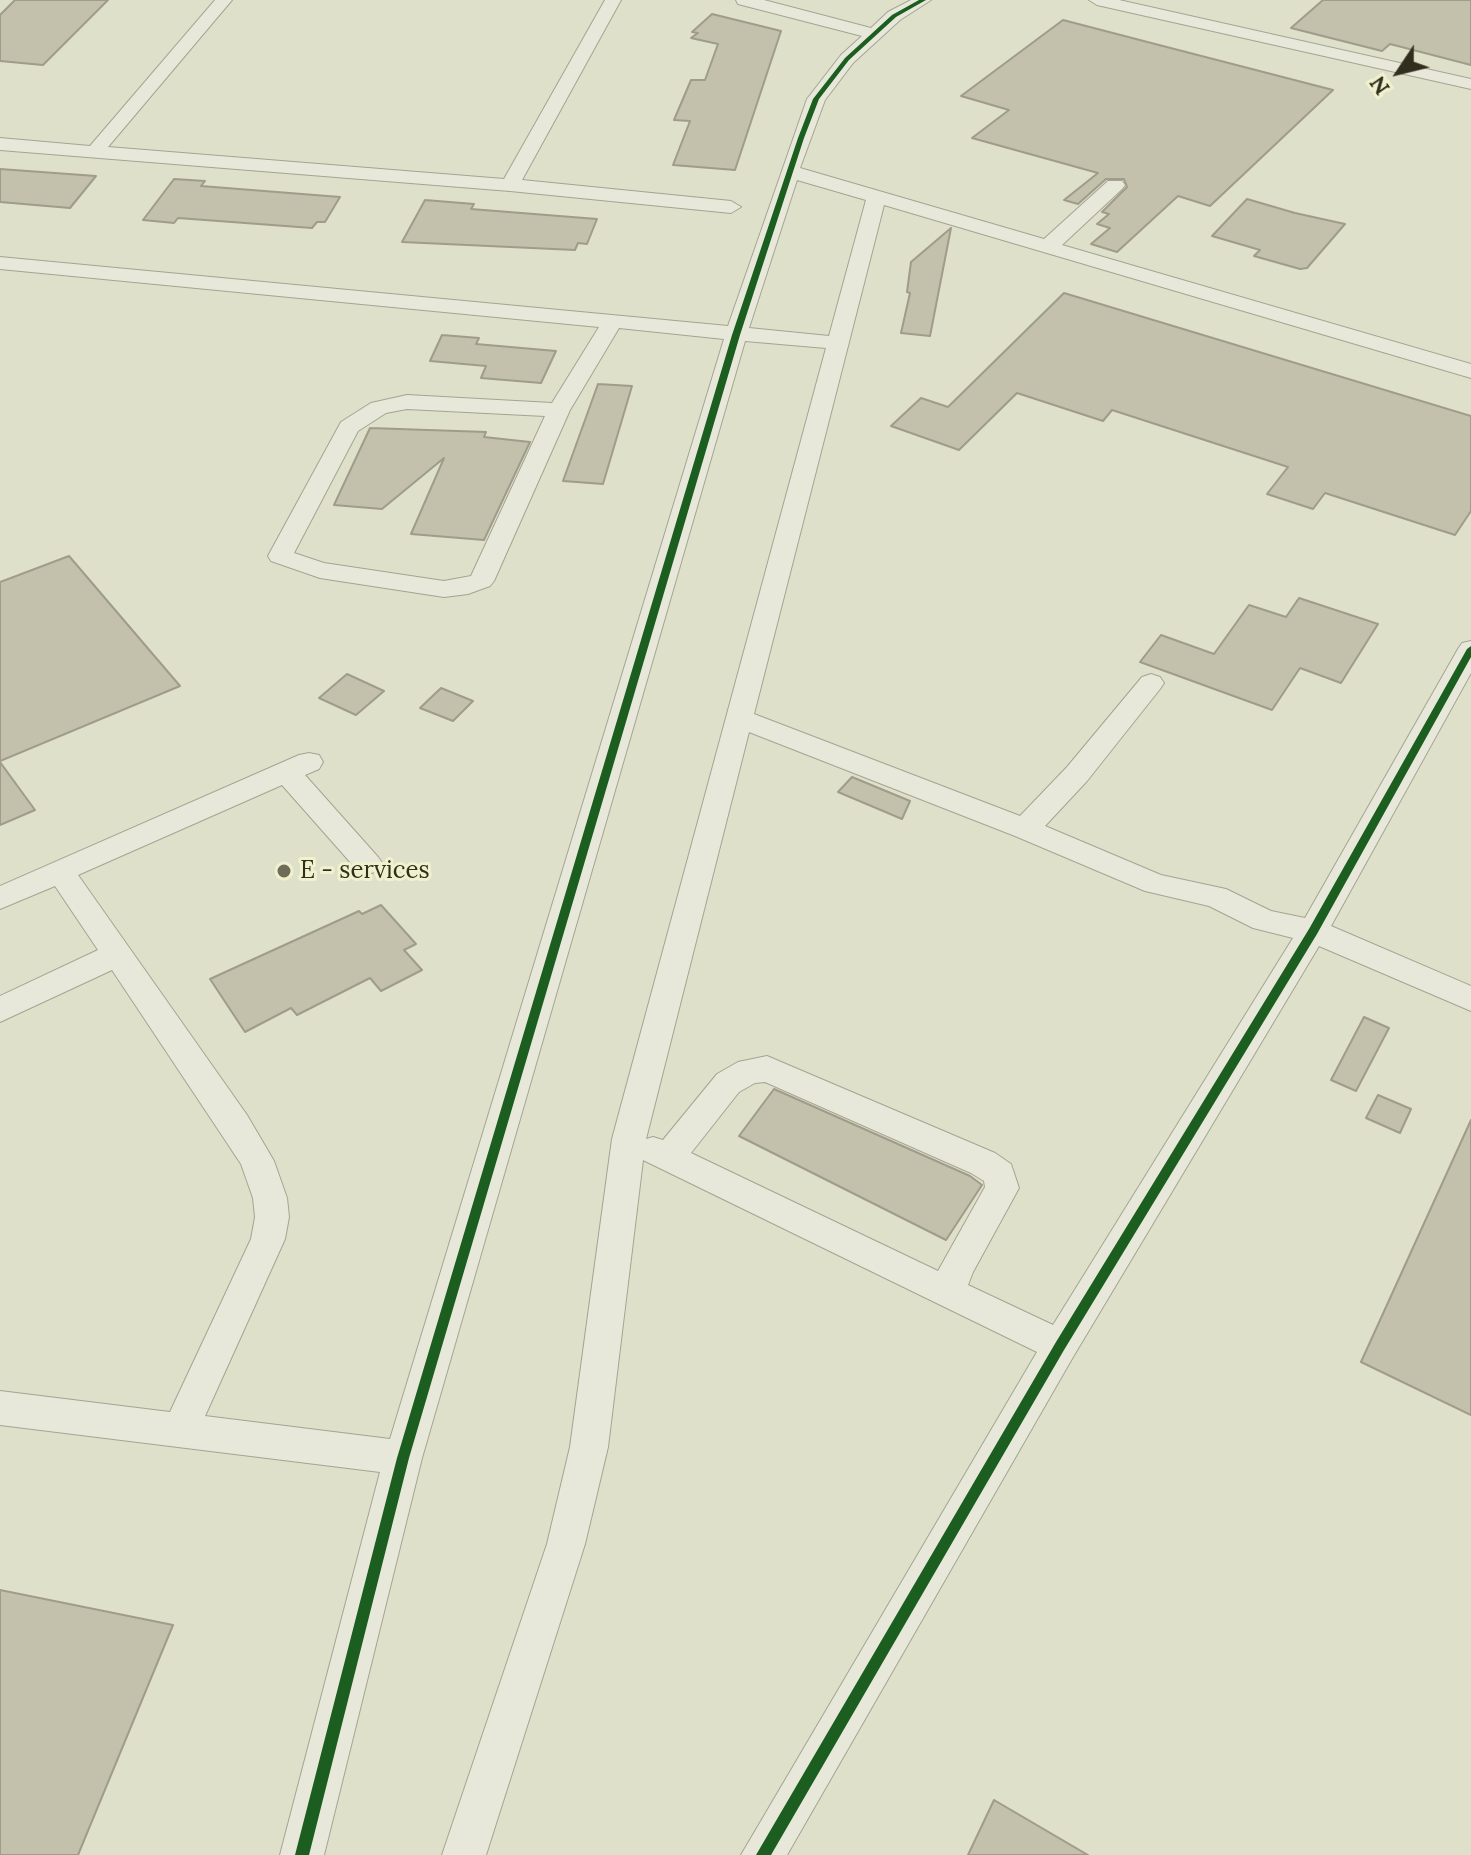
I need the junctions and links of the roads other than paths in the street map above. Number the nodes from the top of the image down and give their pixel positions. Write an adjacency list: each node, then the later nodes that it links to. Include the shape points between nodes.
1 (224, 0): 9 (street)
2 (613, 0): 11 (street)
3 (744, 0): 6 (street)
4 (923, 0): 6 (street)
5 (1097, 0): 7 (street)
6 (872, 33): 10 (street, via 816,99)
7 (1471, 84)
8 (0, 144): 9 (street)
9 (95, 151): 11 (street)
10 (792, 172): 13 (street); 18 (street)
11 (510, 185): 14 (street)
12 (1115, 185): 15 (street)
13 (876, 198): 15 (street); 19 (street)
14 (731, 207)
15 (1046, 248): 20 (street)
16 (0, 263): 17 (street)
17 (612, 322): 18 (street); 21 (street)
18 (736, 335): 19 (street); 39 (street)
19 (838, 343): 24 (street)
20 (1471, 371)
21 (559, 410): 21 (street, via 481,581 444,589 320,570 280,556 349,427 379,408 407,402)
22 (1471, 649): 29 (street)
23 (1151, 683): 25 (street)
24 (740, 718): 25 (street); 33 (street)
25 (1025, 829): 29 (street, via 1155,884 1216,897 1264,920)
26 (368, 864): 27 (street, via 298,767)
27 (59, 870): 28 (street); 30 (street)
28 (0, 898)
29 (1313, 931): 31 (street); 36 (street)
30 (117, 954): 32 (street); 38 (street, via 235,1124 257,1161 270,1198 268,1239)
31 (1471, 999)
32 (0, 1010)
33 (629, 1139): 34 (street); 41 (street, via 589,1447 566,1544)
34 (668, 1157): 35 (street); 35 (street, via 728,1083 749,1071 767,1069 983,1163 999,1174 1002,1188)
35 (949, 1291): 36 (street)
36 (1060, 1346): 42 (street)
37 (0, 1408): 38 (street)
38 (179, 1432): 39 (street)
39 (403, 1458): 40 (street)
40 (302, 1855)
41 (464, 1855)
42 (763, 1855)

